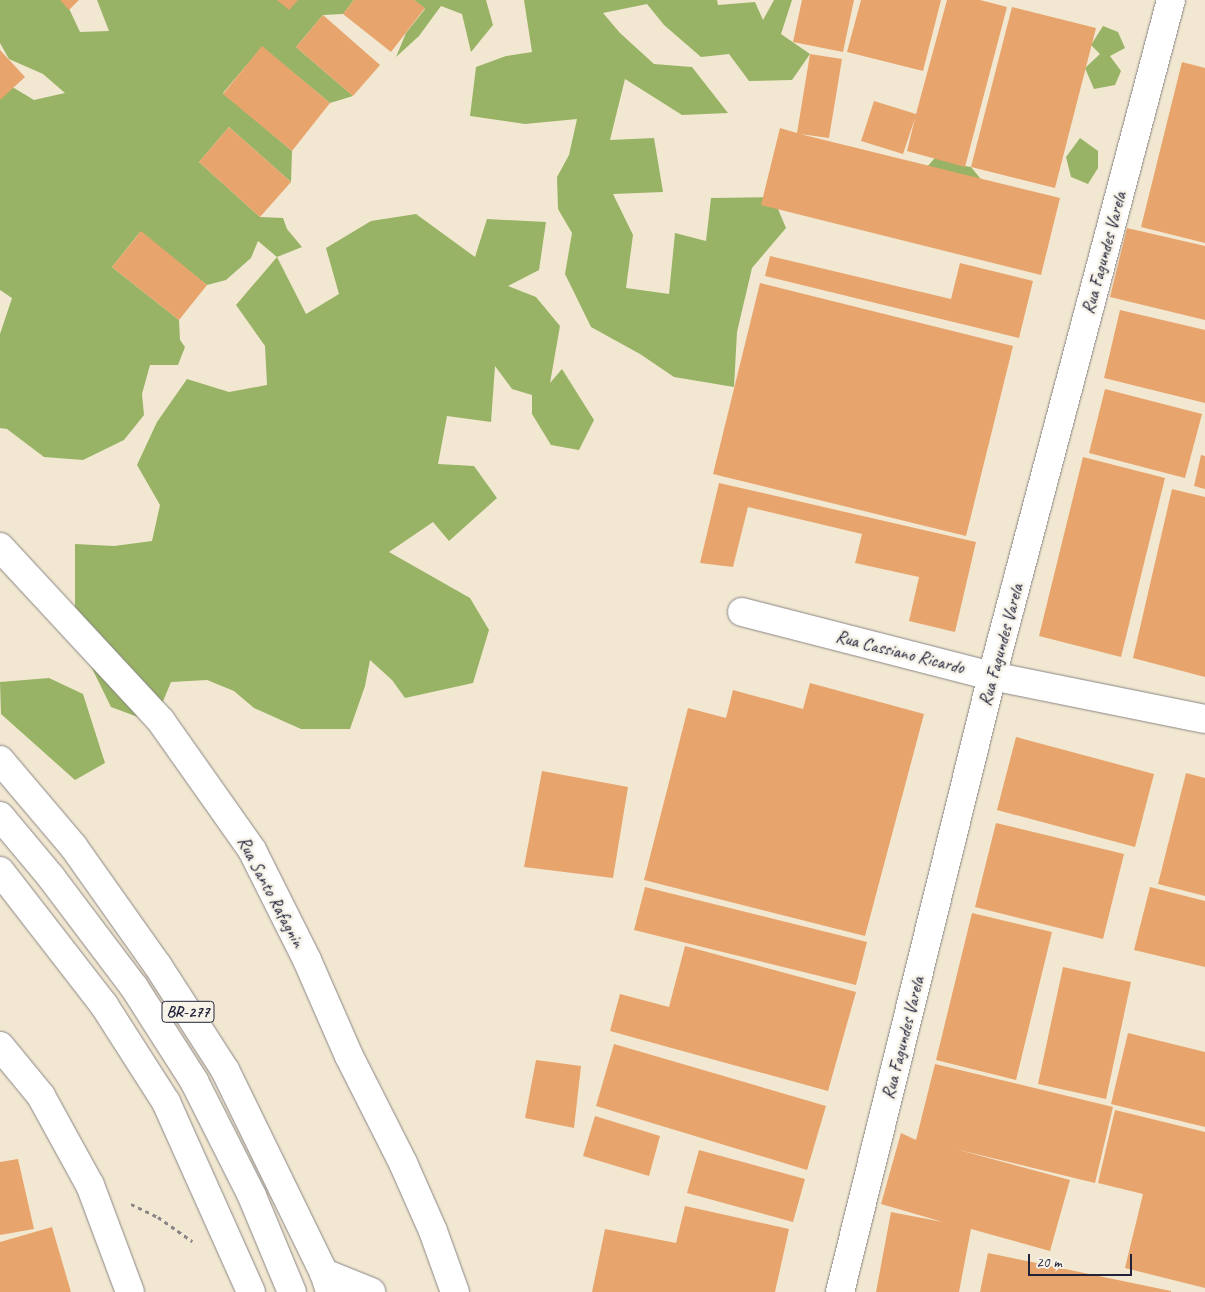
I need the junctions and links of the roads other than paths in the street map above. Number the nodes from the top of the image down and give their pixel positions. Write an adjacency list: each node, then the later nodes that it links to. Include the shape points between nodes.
1 (1171, 0): 4 (main road, Rua Fagundes Varela)
2 (0, 547): 15 (main road, Rua Santo Rafagnin, via 161,721 252,850 403,1163)
3 (742, 612): 4 (main road, Rua Cassiano Ricardo)
4 (992, 676): 5 (main road, Rua Cassiano Ricardo); 16 (main road, Rua Fagundes Varela)
5 (1205, 719)
6 (0, 760): 10 (main road, BR-277, via 73,846 158,966 225,1070)
7 (0, 816): 13 (main road, BR-277, via 51,876 134,987 194,1081 252,1196)
8 (0, 871): 12 (main road, via 104,1005 166,1102)
9 (0, 1046): 11 (main road, via 41,1096 90,1185)
10 (327, 1283): 14 (main road)
11 (130, 1292)
12 (251, 1292)
13 (292, 1292)
14 (371, 1292)
15 (455, 1292)
16 (840, 1292)

